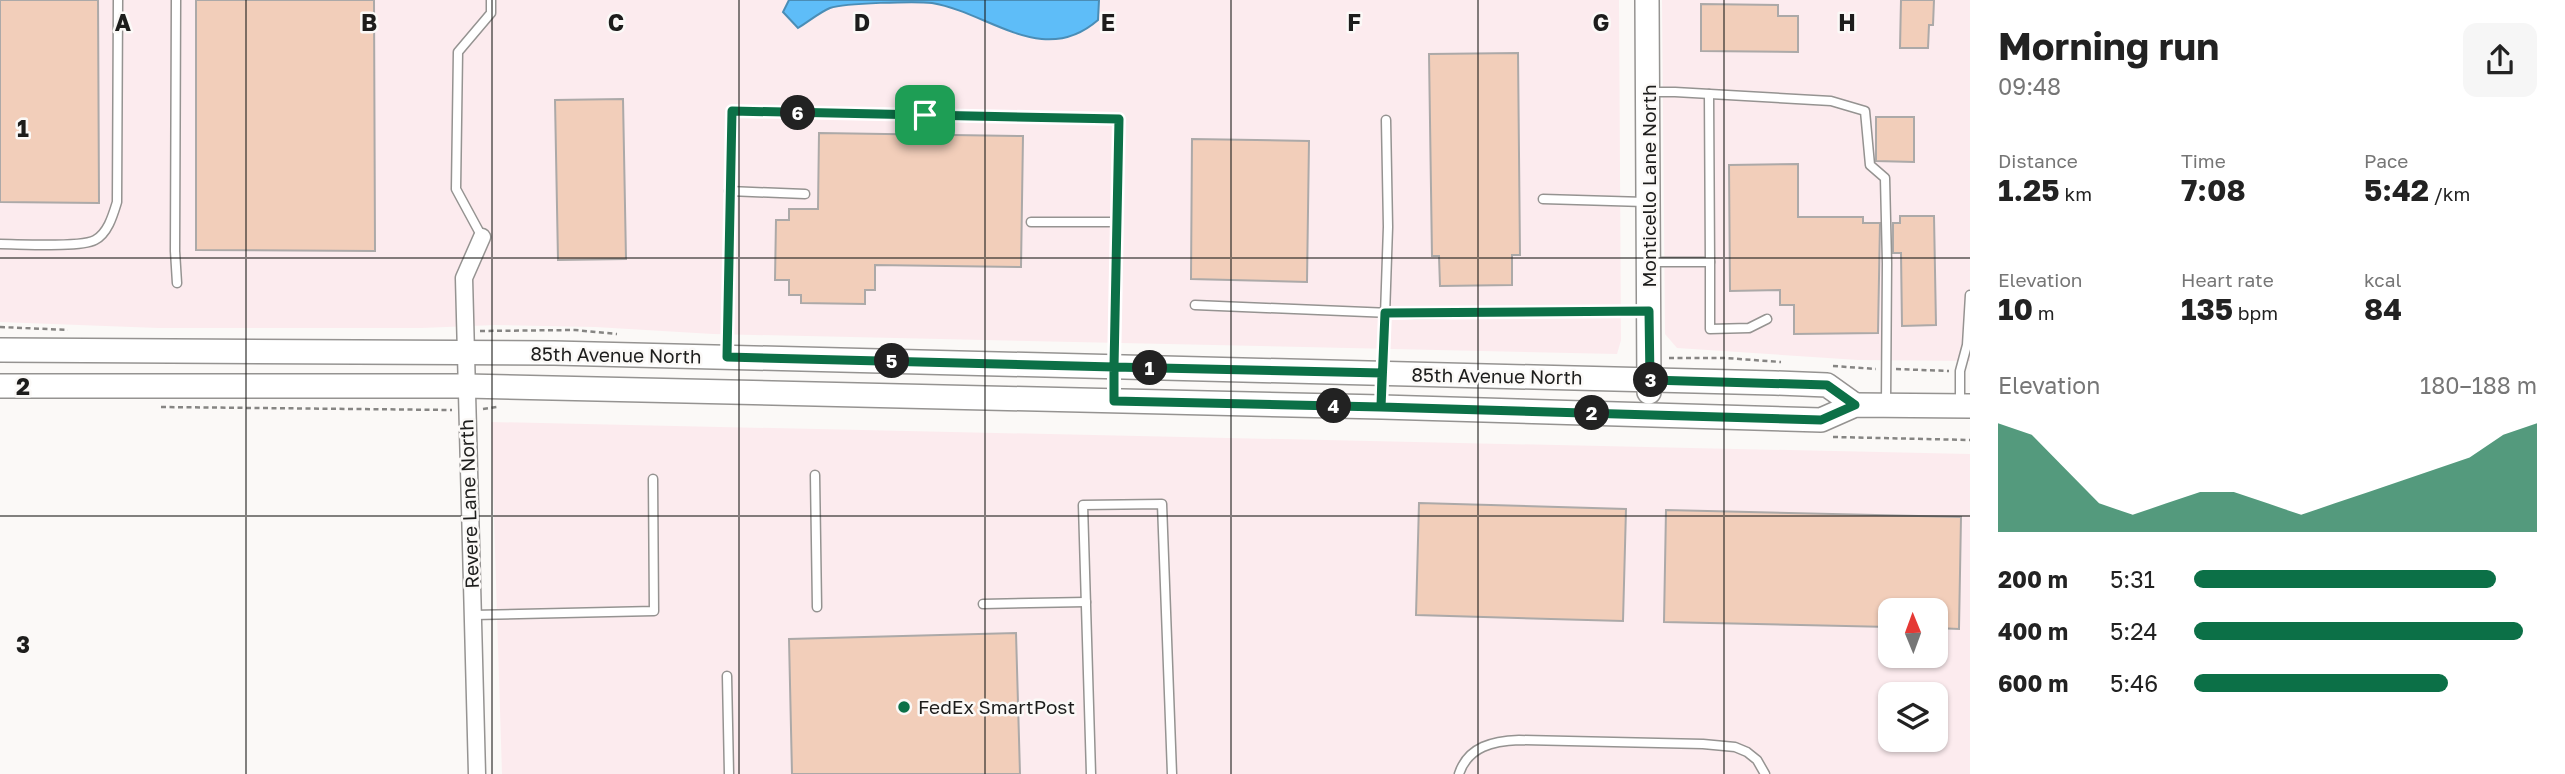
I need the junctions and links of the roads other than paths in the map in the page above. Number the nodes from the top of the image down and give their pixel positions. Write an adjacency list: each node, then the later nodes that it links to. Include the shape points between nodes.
1 (118, 0): 15 (lane, via 117,202 112,221 95,240)
2 (176, 0): 18 (lane)
3 (491, 0): 14 (lane, via 491,13 458,52 456,189)
4 (1647, 0): 5 (main road, Monticello Lane North)
5 (1648, 93): 6 (lane); 11 (main road, Monticello Lane North)
6 (1709, 94): 17 (lane); 35 (lane, via 1832,101 1866,111 1870,165 1885,178)
7 (1386, 120): 22 (lane)
8 (729, 191): 9 (lane); 13 (lane, via 732,111 1119,119); 27 (lane)
9 (805, 194)
10 (1543, 199): 11 (lane)
11 (1649, 202): 16 (main road, Monticello Lane North)
12 (1031, 222): 13 (lane)
13 (1116, 222): 28 (lane)
14 (482, 237): 26 (street, Revere Lane North, via 464,278)
15 (0, 244)
16 (1649, 262): 17 (lane); 21 (main road, Monticello Lane North)
17 (1710, 262): 23 (lane, via 1710,329 1749,328)
18 (177, 283)
19 (1970, 295): 24 (lane)
20 (1195, 305): 22 (lane)
21 (1649, 311): 22 (lane); 30 (main road, Monticello Lane North)
22 (1385, 313): 29 (lane)
23 (1767, 319)
24 (1968, 345): 36 (lane, via 1960,371)
25 (0, 350): 26 (main road, 85th Avenue North)
26 (466, 352): 27 (main road, 85th Avenue North); 32 (street, Revere Lane North)
27 (727, 357): 28 (main road, 85th Avenue North)
28 (1114, 367): 29 (main road, 85th Avenue North); 33 (lane)
29 (1382, 373): 30 (main road, 85th Avenue North); 37 (lane)
30 (1650, 380): 34 (main road, 85th Avenue North, via 1827,385); 38 (main road, Monticello Lane North)
31 (0, 386): 32 (main road, 85th Avenue North)
32 (466, 386): 33 (main road, 85th Avenue North); 44 (street, Revere Lane North)
33 (1114, 401): 37 (main road, 85th Avenue North)
34 (1855, 405): 35 (main road, 85th Avenue North); 38 (main road, 85th Avenue North, via 1821,420)
35 (1886, 405): 36 (main road, 85th Avenue North)
36 (1965, 406)
37 (1381, 407): 38 (main road, 85th Avenue North)
38 (1649, 414)
39 (815, 475): 43 (lane)
40 (653, 479): 44 (lane, via 654,611)
41 (1086, 602): 42 (lane); 48 (lane); 49 (lane, via 1083,505 1162,504)
42 (983, 604)
43 (817, 607)
44 (473, 615): 46 (street, Revere Lane North)
45 (727, 676): 47 (lane)
46 (477, 774)
47 (729, 774)
48 (1091, 774)
49 (1172, 774)
50 (1460, 774): 51 (lane, via 1477,749 1519,740 1735,747 1757,760)
51 (1765, 774)

